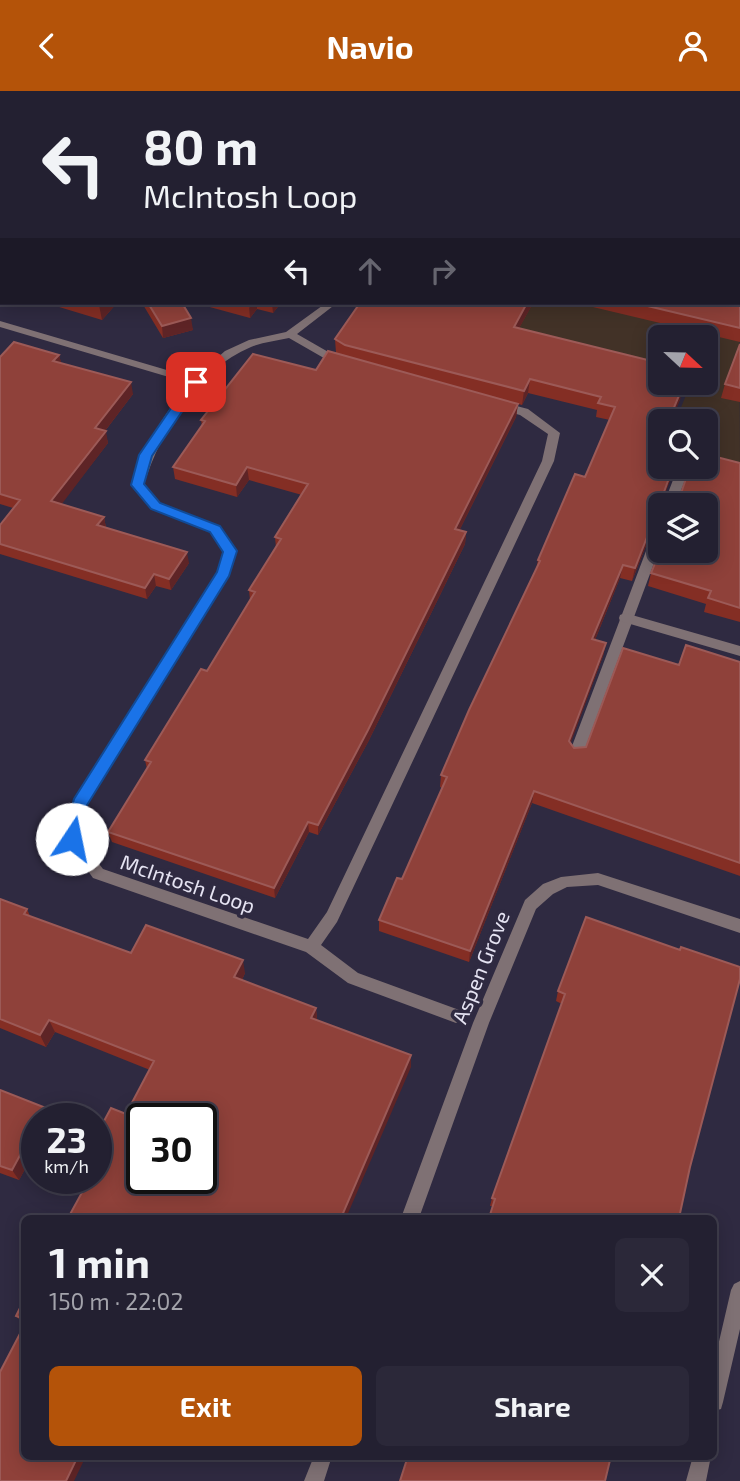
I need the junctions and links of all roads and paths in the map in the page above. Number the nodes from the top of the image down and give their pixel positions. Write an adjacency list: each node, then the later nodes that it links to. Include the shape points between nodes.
1 (329, 305): 3 (street, McIntosh Loop)
2 (2, 327): 5 (street)
3 (290, 334): 4 (street); 5 (street, McIntosh Loop, via 247,344 204,371)
4 (353, 367)
5 (196, 382): 12 (street, McIntosh Loop, via 146,455 138,485 156,506 215,529 230,551 224,572 79,804 72,839 98,874)
6 (485, 402): 12 (street, via 524,412 554,433 548,461 332,917)
7 (648, 560): 8 (street)
8 (625, 618): 9 (street); 10 (street)
9 (740, 651)
10 (576, 754)
11 (740, 926): 14 (street, Aspen Grove, via 598,879 566,881 548,889 530,905)
12 (311, 947): 13 (street, McIntosh Loop, via 353,978)
13 (456, 1016)
14 (411, 1215)
15 (740, 1290): 16 (street)
16 (717, 1389)
17 (322, 1460): 19 (street)
18 (701, 1460): 20 (street)
19 (314, 1481)
20 (696, 1481)

